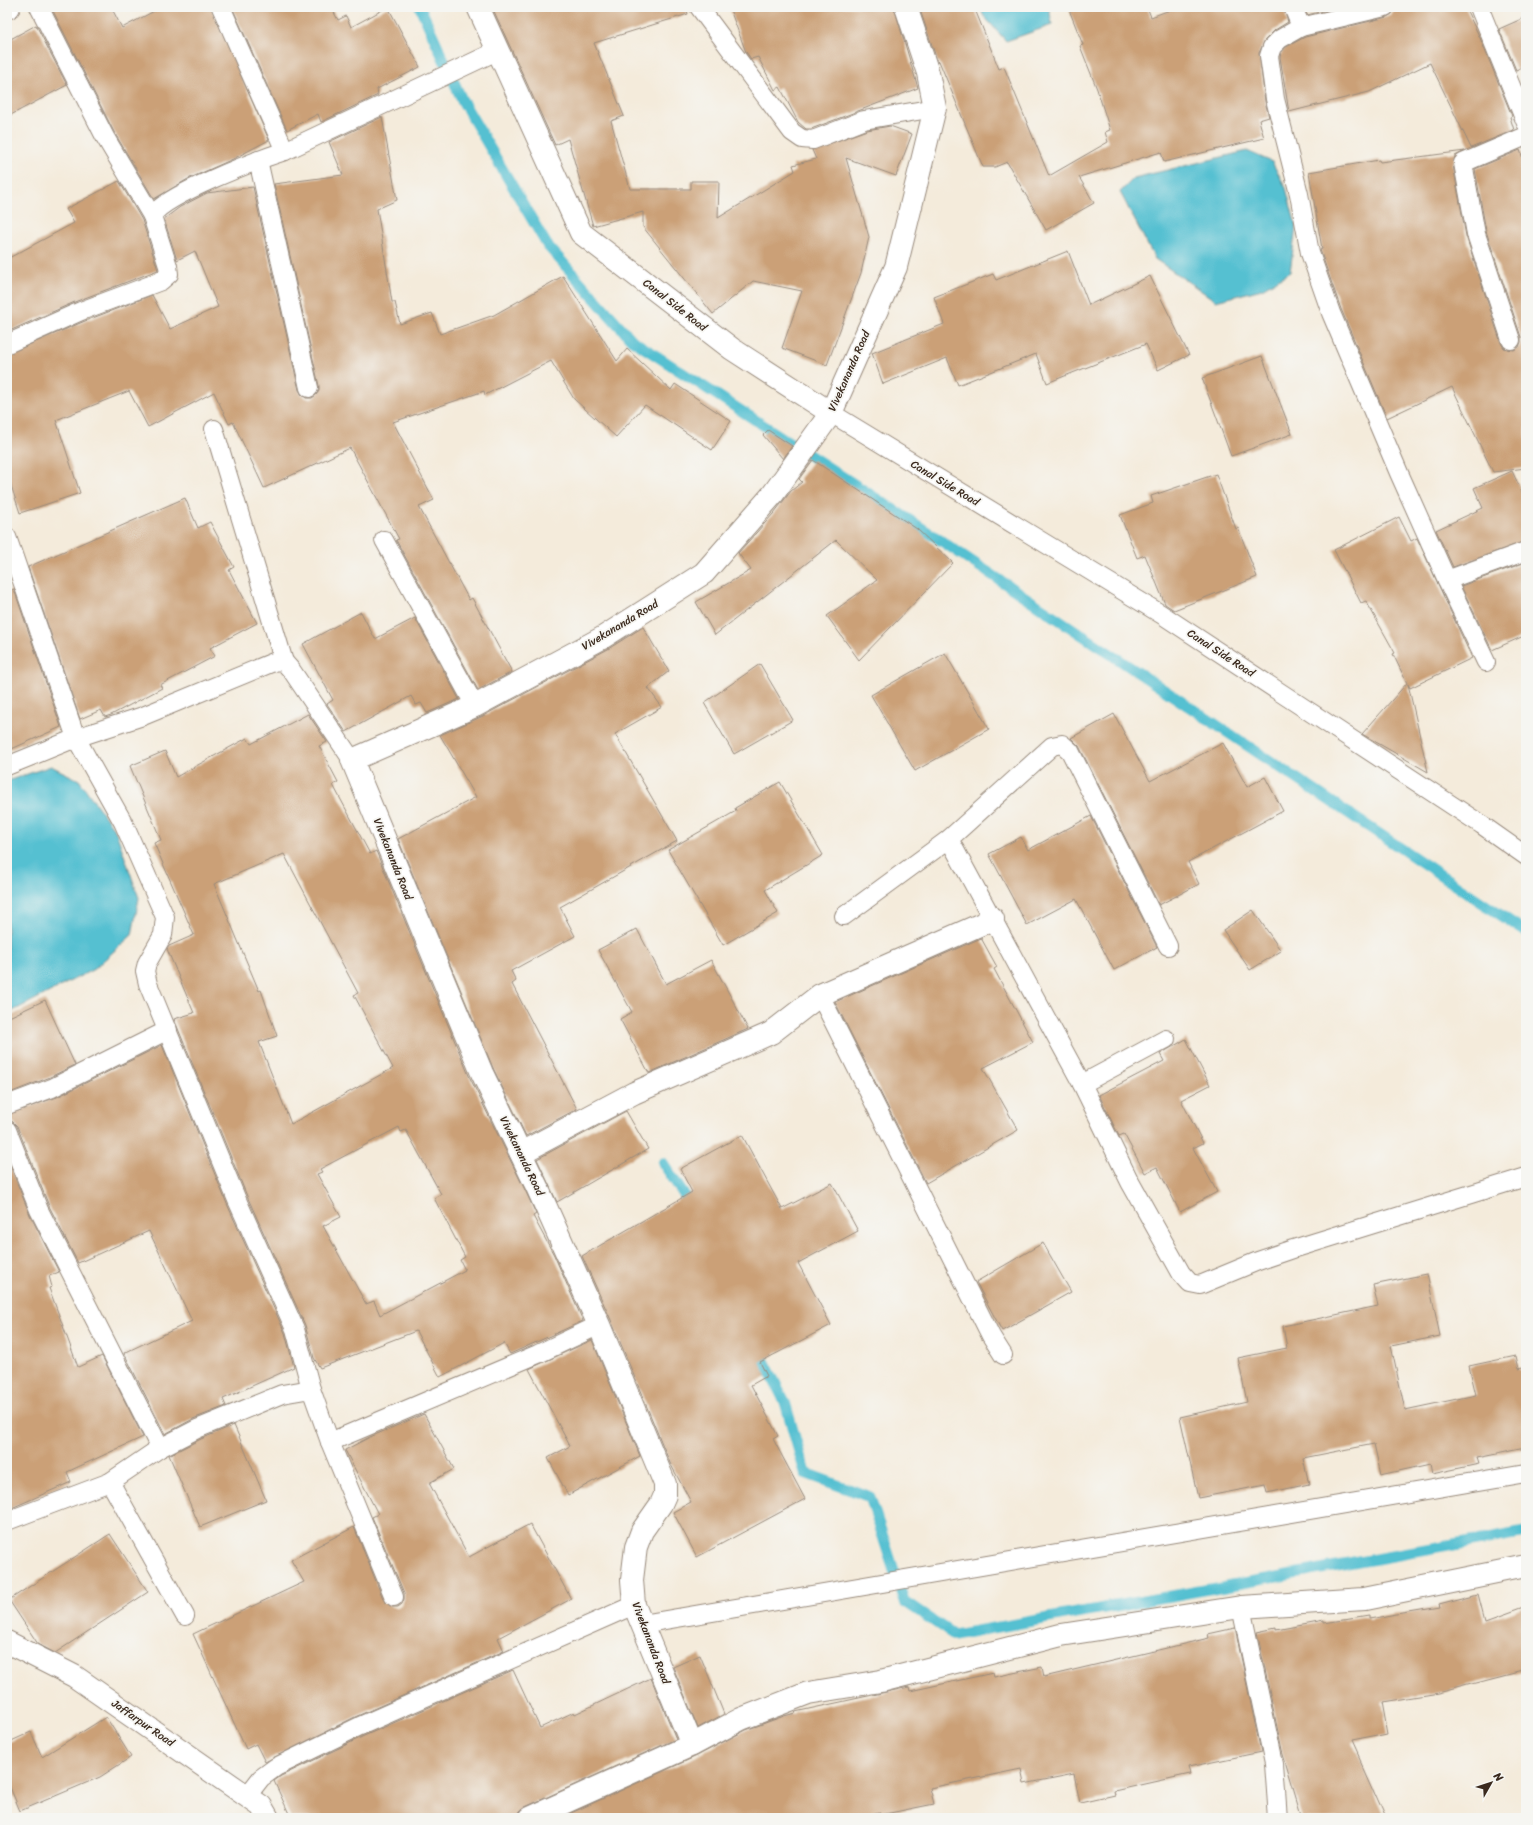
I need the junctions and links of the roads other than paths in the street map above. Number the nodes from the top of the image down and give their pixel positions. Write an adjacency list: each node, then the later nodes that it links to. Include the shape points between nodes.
1 (39, 7): 17 (lane, via 105,137)
2 (221, 7): 15 (lane)
3 (478, 7): 10 (street, Canal Side Road)
4 (699, 7): 12 (lane, via 792,132 802,139 813,140 864,120)
5 (906, 7): 12 (street, Vivekananda Road, via 928,73)
6 (1293, 7): 9 (lane)
7 (1385, 7): 9 (lane)
8 (1479, 7): 11 (lane)
9 (1301, 27): 26 (lane, via 1280,39 1272,47 1269,56 1275,99 1299,194 1310,253 1331,314)
10 (499, 50): 15 (lane); 21 (street, Canal Side Road, via 581,233)
11 (1520, 90): 13 (lane)
12 (935, 108): 21 (street, Vivekananda Road, via 896,267)
13 (1526, 123)
14 (1526, 136): 18 (lane, via 1463,163 1476,234)
15 (285, 151): 16 (lane)
16 (258, 160): 17 (lane, via 187,192 160,207); 20 (lane)
17 (152, 216): 19 (lane, via 169,274 161,281 81,311)
18 (1511, 340)
19 (7, 344)
20 (309, 388)
21 (826, 419): 29 (street, Vivekananda Road, via 773,494 704,573 602,638); 34 (lane, Canal Side Road, via 1161,614)
22 (214, 429): 27 (lane)
23 (7, 537): 30 (lane)
24 (384, 540): 29 (lane)
25 (1526, 551): 26 (lane)
26 (1447, 580): 28 (lane)
27 (284, 662): 30 (lane, via 276,661 143,716); 31 (lane)
28 (1486, 662)
29 (475, 706): 31 (street, Vivekananda Road)
30 (76, 738): 32 (lane); 39 (lane, via 123,822 165,917 163,935 152,952 145,971)
31 (352, 760): 44 (street, Vivekananda Road, via 482,1073)
32 (7, 766)
33 (949, 839): 35 (lane); 36 (lane); 37 (lane, via 1052,746 1062,744 1070,751)
34 (1526, 856)
35 (844, 916)
36 (993, 918): 38 (street); 41 (lane)
37 (1168, 946)
38 (820, 995): 44 (street, via 771,1033 634,1093); 47 (lane, via 991,1336)
39 (168, 1030): 42 (lane, via 52,1088); 48 (lane, via 234,1193 295,1330)
40 (1166, 1039): 41 (lane)
41 (1082, 1084): 45 (lane, via 1130,1182 1181,1273 1190,1283 1200,1285 1293,1249)
42 (7, 1105)
43 (7, 1130): 50 (lane, via 39,1210)
44 (521, 1153): 46 (street, Vivekananda Road)
45 (1526, 1177)
46 (599, 1325): 49 (lane, via 538,1354); 57 (street, Vivekananda Road, via 665,1484 661,1504 642,1531 636,1547 632,1580)
47 (1003, 1355)
48 (312, 1389): 49 (lane); 50 (lane, via 282,1394 197,1429)
49 (330, 1442): 55 (lane)
50 (160, 1448): 52 (lane)
51 (1526, 1473): 57 (lane)
52 (110, 1482): 53 (lane); 58 (lane)
53 (7, 1521)
54 (1526, 1566): 56 (street, via 1364,1599)
55 (394, 1597)
56 (1241, 1607): 60 (street, via 1061,1635 881,1681 808,1693 741,1718); 64 (lane, via 1274,1764)
57 (638, 1615): 60 (street, Vivekananda Road); 61 (lane, via 353,1729 276,1767 261,1778)
58 (185, 1616)
59 (7, 1642): 61 (street, Jaffarpur Road, via 74,1676)
60 (692, 1745): 63 (street)
61 (247, 1796): 62 (street, Jaffarpur Road, via 261,1806)
62 (268, 1818)
63 (530, 1818)
64 (1278, 1818)

